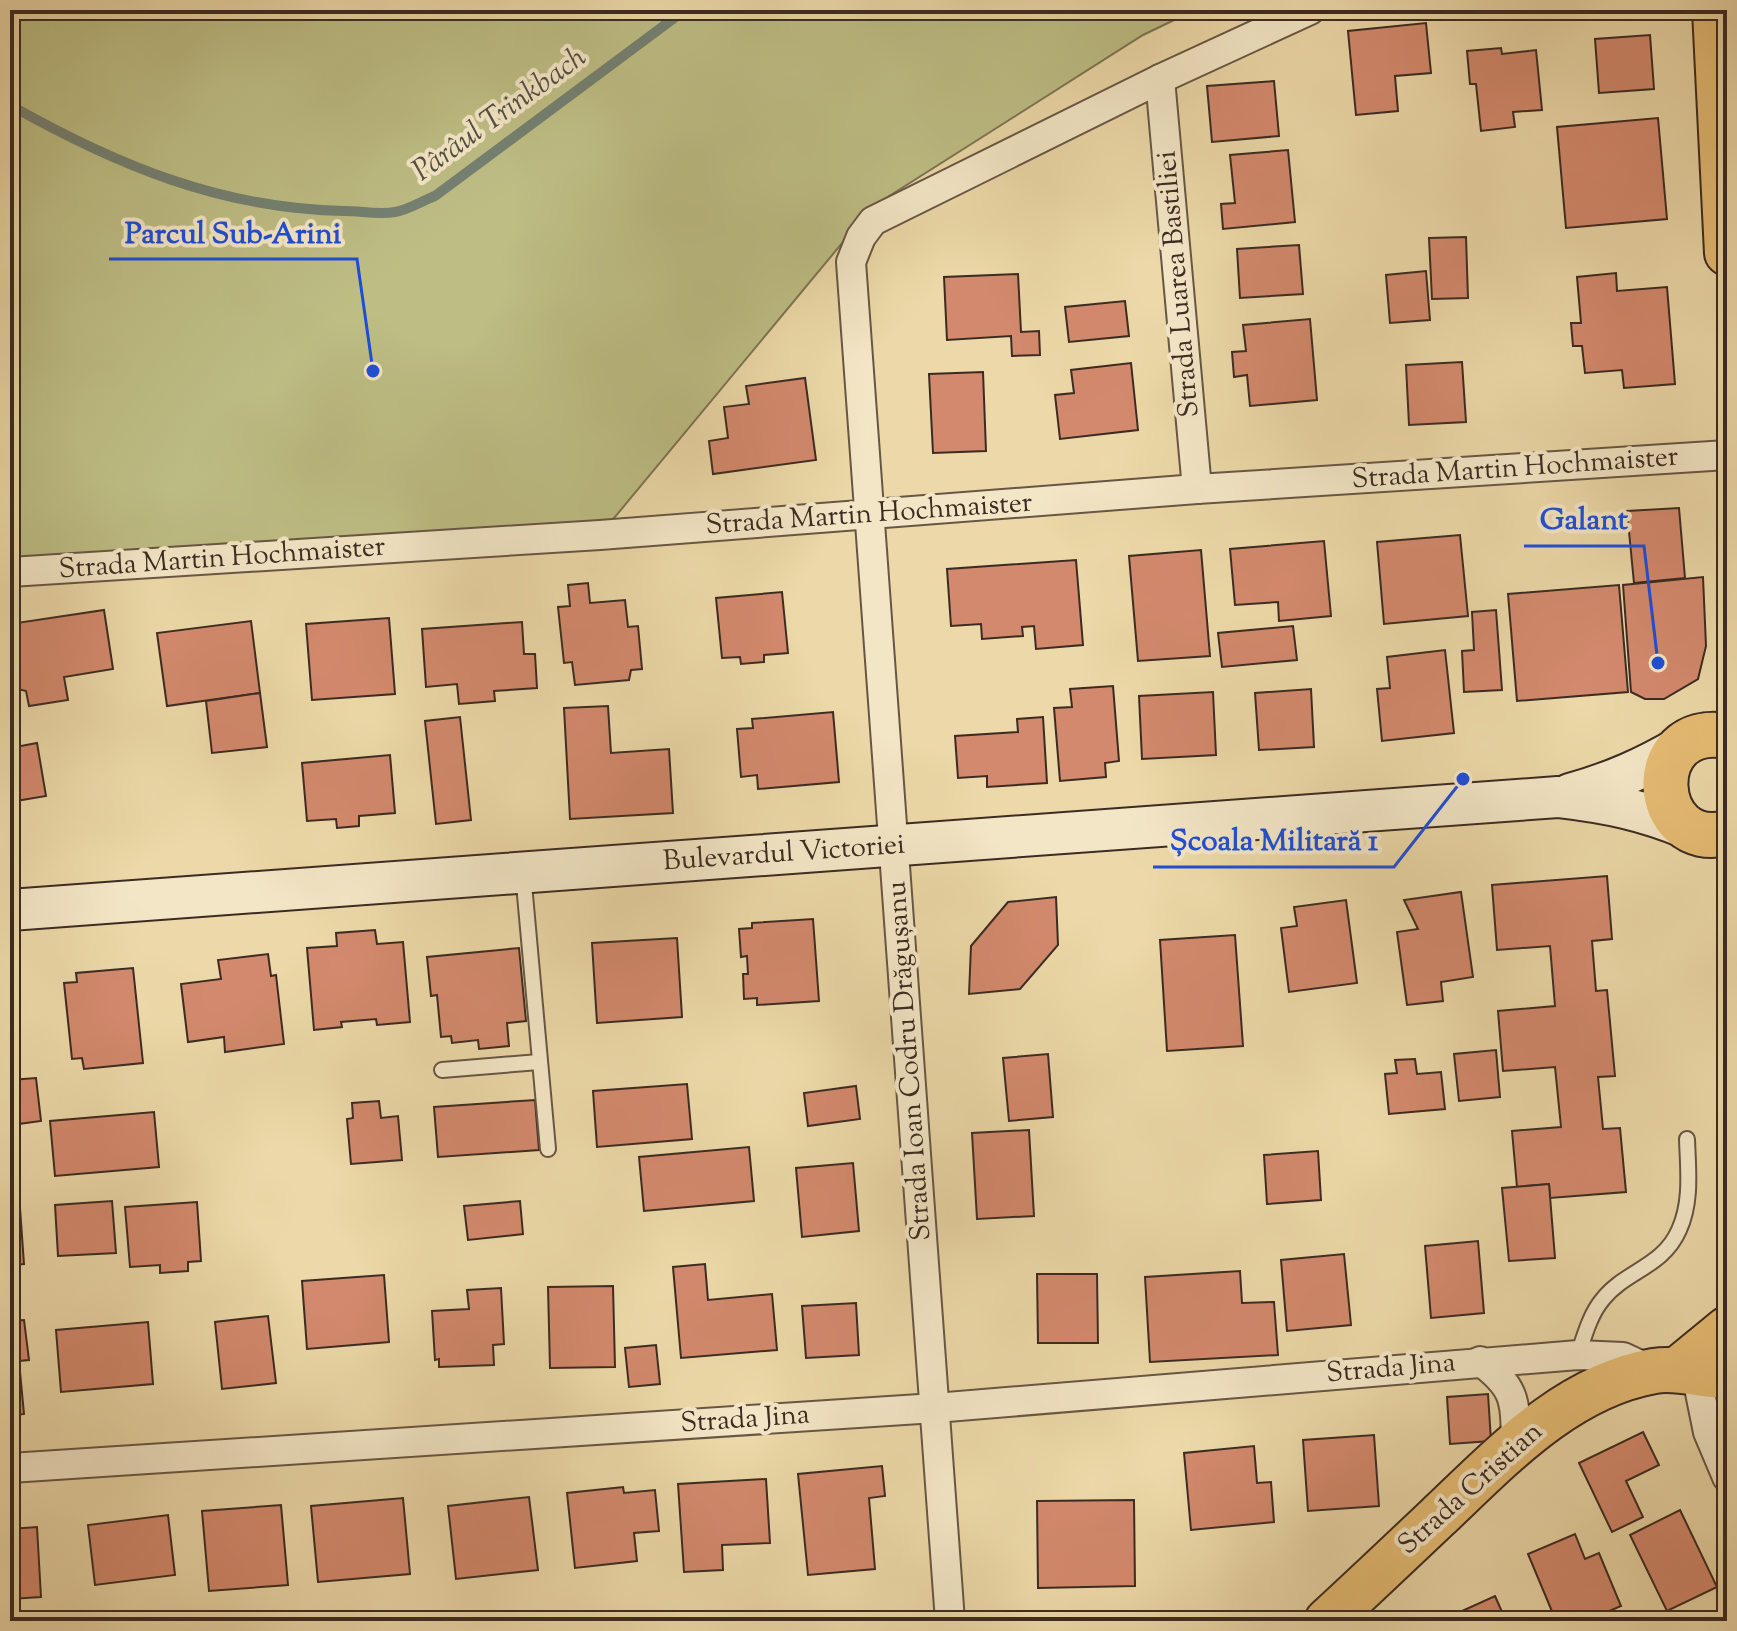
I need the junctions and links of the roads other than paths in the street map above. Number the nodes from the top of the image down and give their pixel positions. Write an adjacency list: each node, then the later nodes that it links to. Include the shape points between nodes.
1 (1310, 10): 3 (street)
2 (1719, 23): 4 (main road)
3 (1160, 79): 6 (street, Strada Luarea Bastiliei); 7 (street, Strada Ioan Codru Drăgușanu, via 873,221 861,237 851,262)
4 (1727, 253)
5 (1727, 455): 6 (street, Strada Martin Hochmaister)
6 (1197, 489): 7 (street, Strada Martin Hochmaister)
7 (869, 516): 8 (street, Strada Martin Hochmaister); 13 (street, Strada Ioan Codru Drăgușanu)
8 (10, 572)
9 (1727, 698): 10 (main road)
10 (1701, 740): 11 (main road, Bulevardul Victoriei, via 1609,783); 12 (main road, via 1672,757 1664,789 1676,819)
11 (1558, 797): 12 (main road, Bulevardul Victoriei, via 1650,812); 13 (main road, Bulevardul Victoriei)
12 (1712, 840)
13 (895, 846): 14 (main road, Bulevardul Victoriei); 24 (street, Strada Ioan Codru Drăgușanu)
14 (523, 873): 15 (main road, Bulevardul Victoriei); 16 (lane)
15 (10, 910)
16 (539, 1062): 17 (lane); 19 (lane)
17 (442, 1070)
18 (1687, 1139): 21 (lane, via 1689,1197 1681,1228 1657,1261 1601,1301)
19 (548, 1149)
20 (1727, 1329): 23 (main road, Strada Cristian)
21 (1578, 1355): 22 (street, Strada Jina); 23 (street, Strada Jina, via 1623,1357)
22 (1480, 1361): 24 (street, Strada Jina); 25 (street, Strada Jina, via 1501,1377 1511,1395)
23 (1688, 1373): 25 (main road, Strada Cristian, via 1601,1389); 27 (street)
24 (935, 1408): 26 (street, Strada Jina); 28 (street, Strada Ioan Codru Drăgușanu)
25 (1516, 1443): 29 (main road, Strada Cristian)
26 (10, 1468)
27 (1727, 1477)
28 (950, 1621)
29 (1327, 1621)

